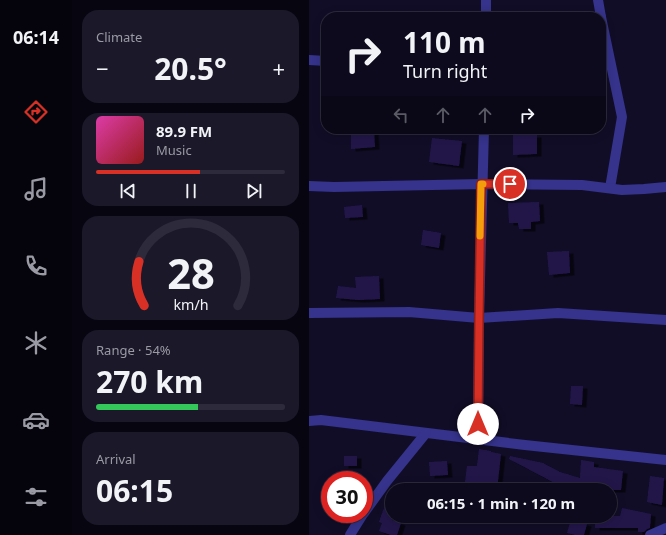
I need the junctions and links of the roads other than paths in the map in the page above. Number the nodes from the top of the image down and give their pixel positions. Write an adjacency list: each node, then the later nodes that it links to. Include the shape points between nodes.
1 (485, 0): 3 (street)
2 (598, 0): 4 (street)
3 (486, 12)
4 (600, 12)
5 (606, 53): 12 (street, via 622,117)
6 (309, 60): 7 (street)
7 (321, 61)
8 (484, 134): 9 (street)
9 (481, 184): 10 (street); 12 (street, via 582,185); 14 (street)
10 (309, 186)
11 (666, 187): 12 (street, via 622,190)
12 (610, 188)
13 (309, 314): 14 (street, via 409,312)
14 (479, 318): 15 (street, via 558,313); 18 (street)
15 (666, 320)
16 (309, 421): 17 (street, via 321,420)
17 (426, 433): 18 (street); 20 (street)
18 (478, 439): 19 (street)
19 (666, 460)
20 (373, 500)
21 (358, 523): 23 (street)
22 (666, 528): 24 (street)
23 (350, 535)
24 (650, 535)

